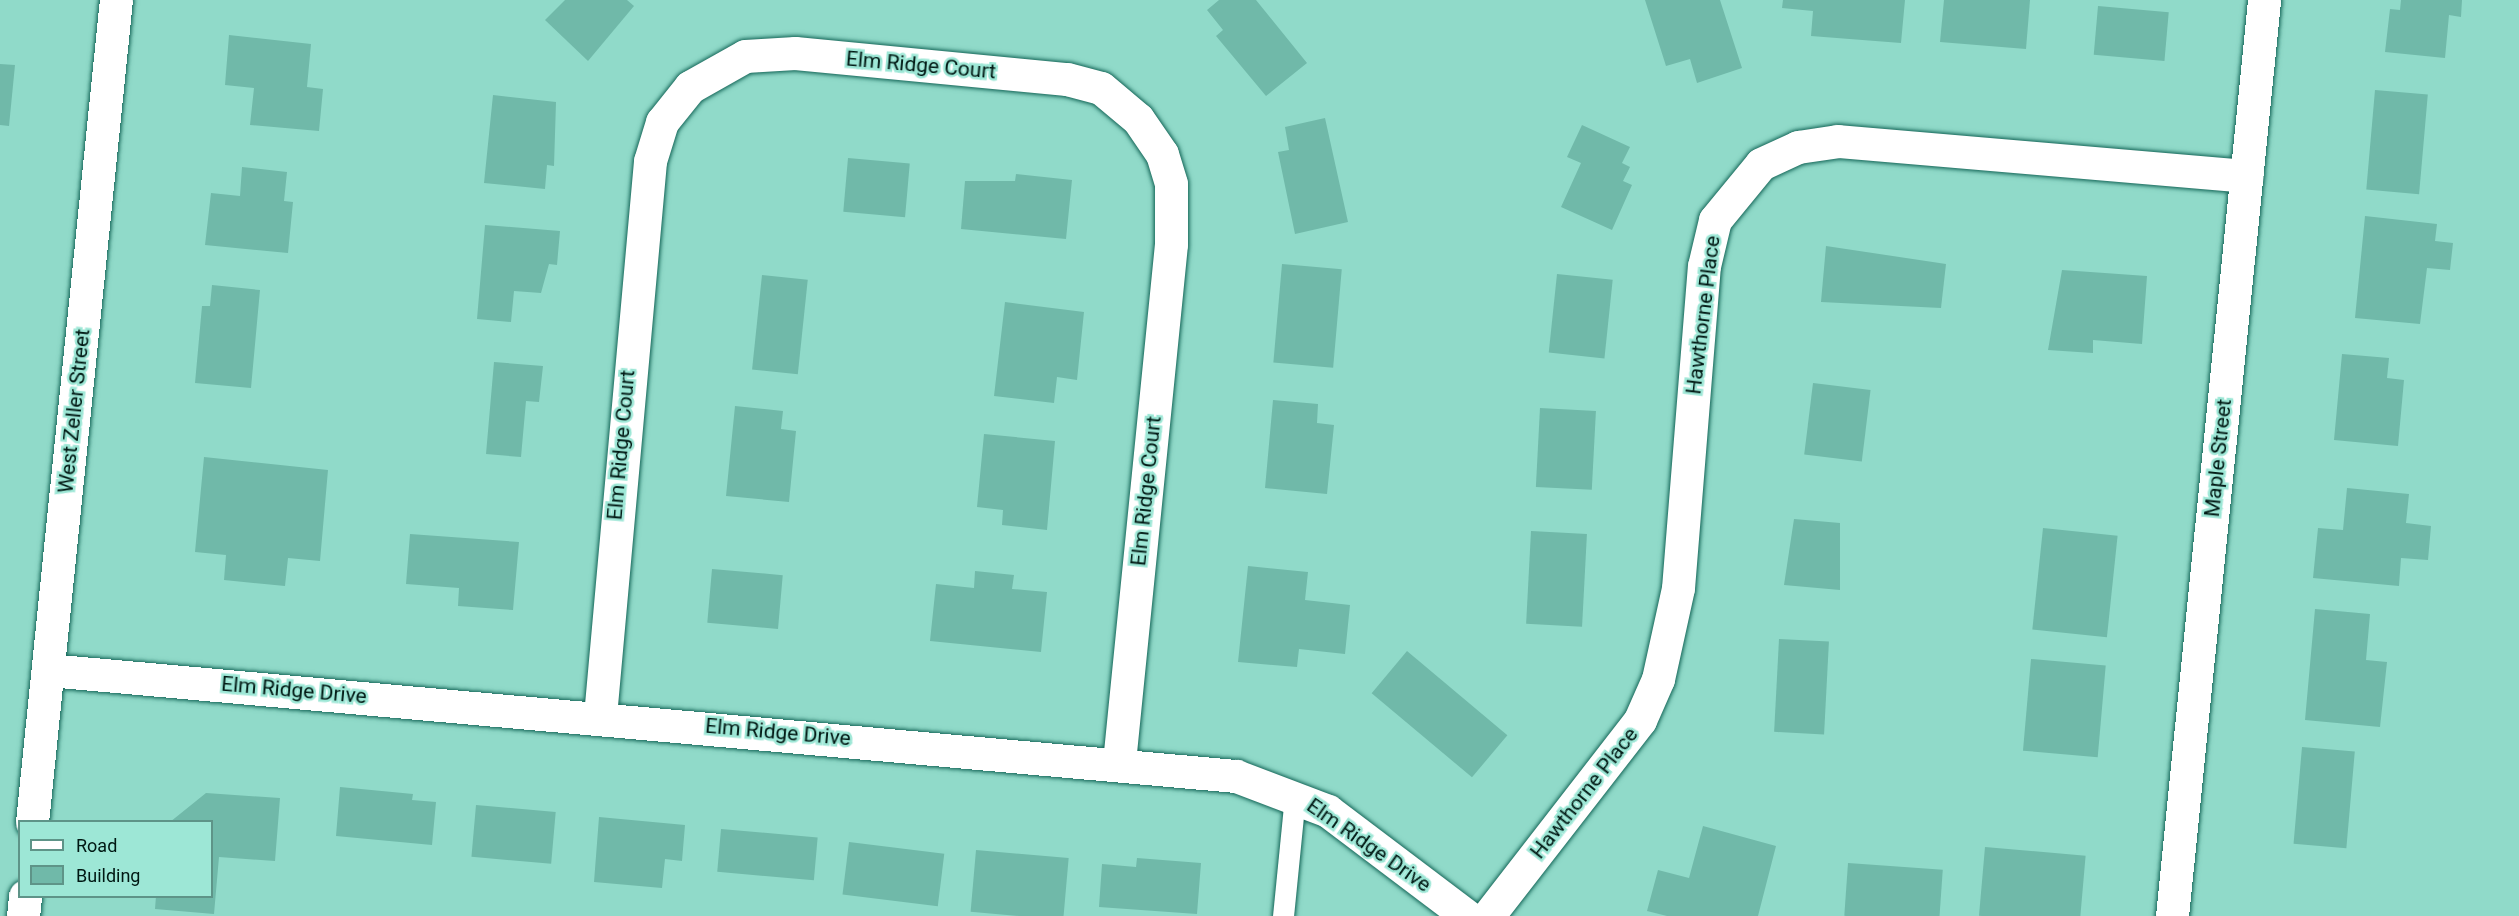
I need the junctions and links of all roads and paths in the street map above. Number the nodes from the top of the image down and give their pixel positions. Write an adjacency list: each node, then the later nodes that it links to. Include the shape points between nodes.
1 (116, 0): 4 (street, West Zeller Street)
2 (2264, 0): 3 (street, Maple Street)
3 (2247, 176): 13 (street, Hawthorne Place, via 1838,141 1798,147 1761,165 1715,220 1704,266 1678,588 1658,679 1640,720); 14 (street, Maple Street)
4 (48, 670): 5 (street, Elm Ridge Drive); 8 (street, West Zeller Street)
5 (600, 716): 6 (street, Elm Ridge Drive); 6 (street, Elm Ridge Court, via 650,161 662,122 690,87 745,56 795,53 1067,79 1101,88 1138,119 1162,154 1171,184 1171,243)
6 (1119, 762): 7 (street, Elm Ridge Drive, via 1236,776)
7 (1295, 795): 11 (lane); 12 (street, Elm Ridge Drive, via 1388,853)
8 (32, 820)
9 (25, 898): 10 (street)
10 (23, 916)
11 (1283, 916)
12 (1467, 916)
13 (1488, 916)
14 (2172, 916)

